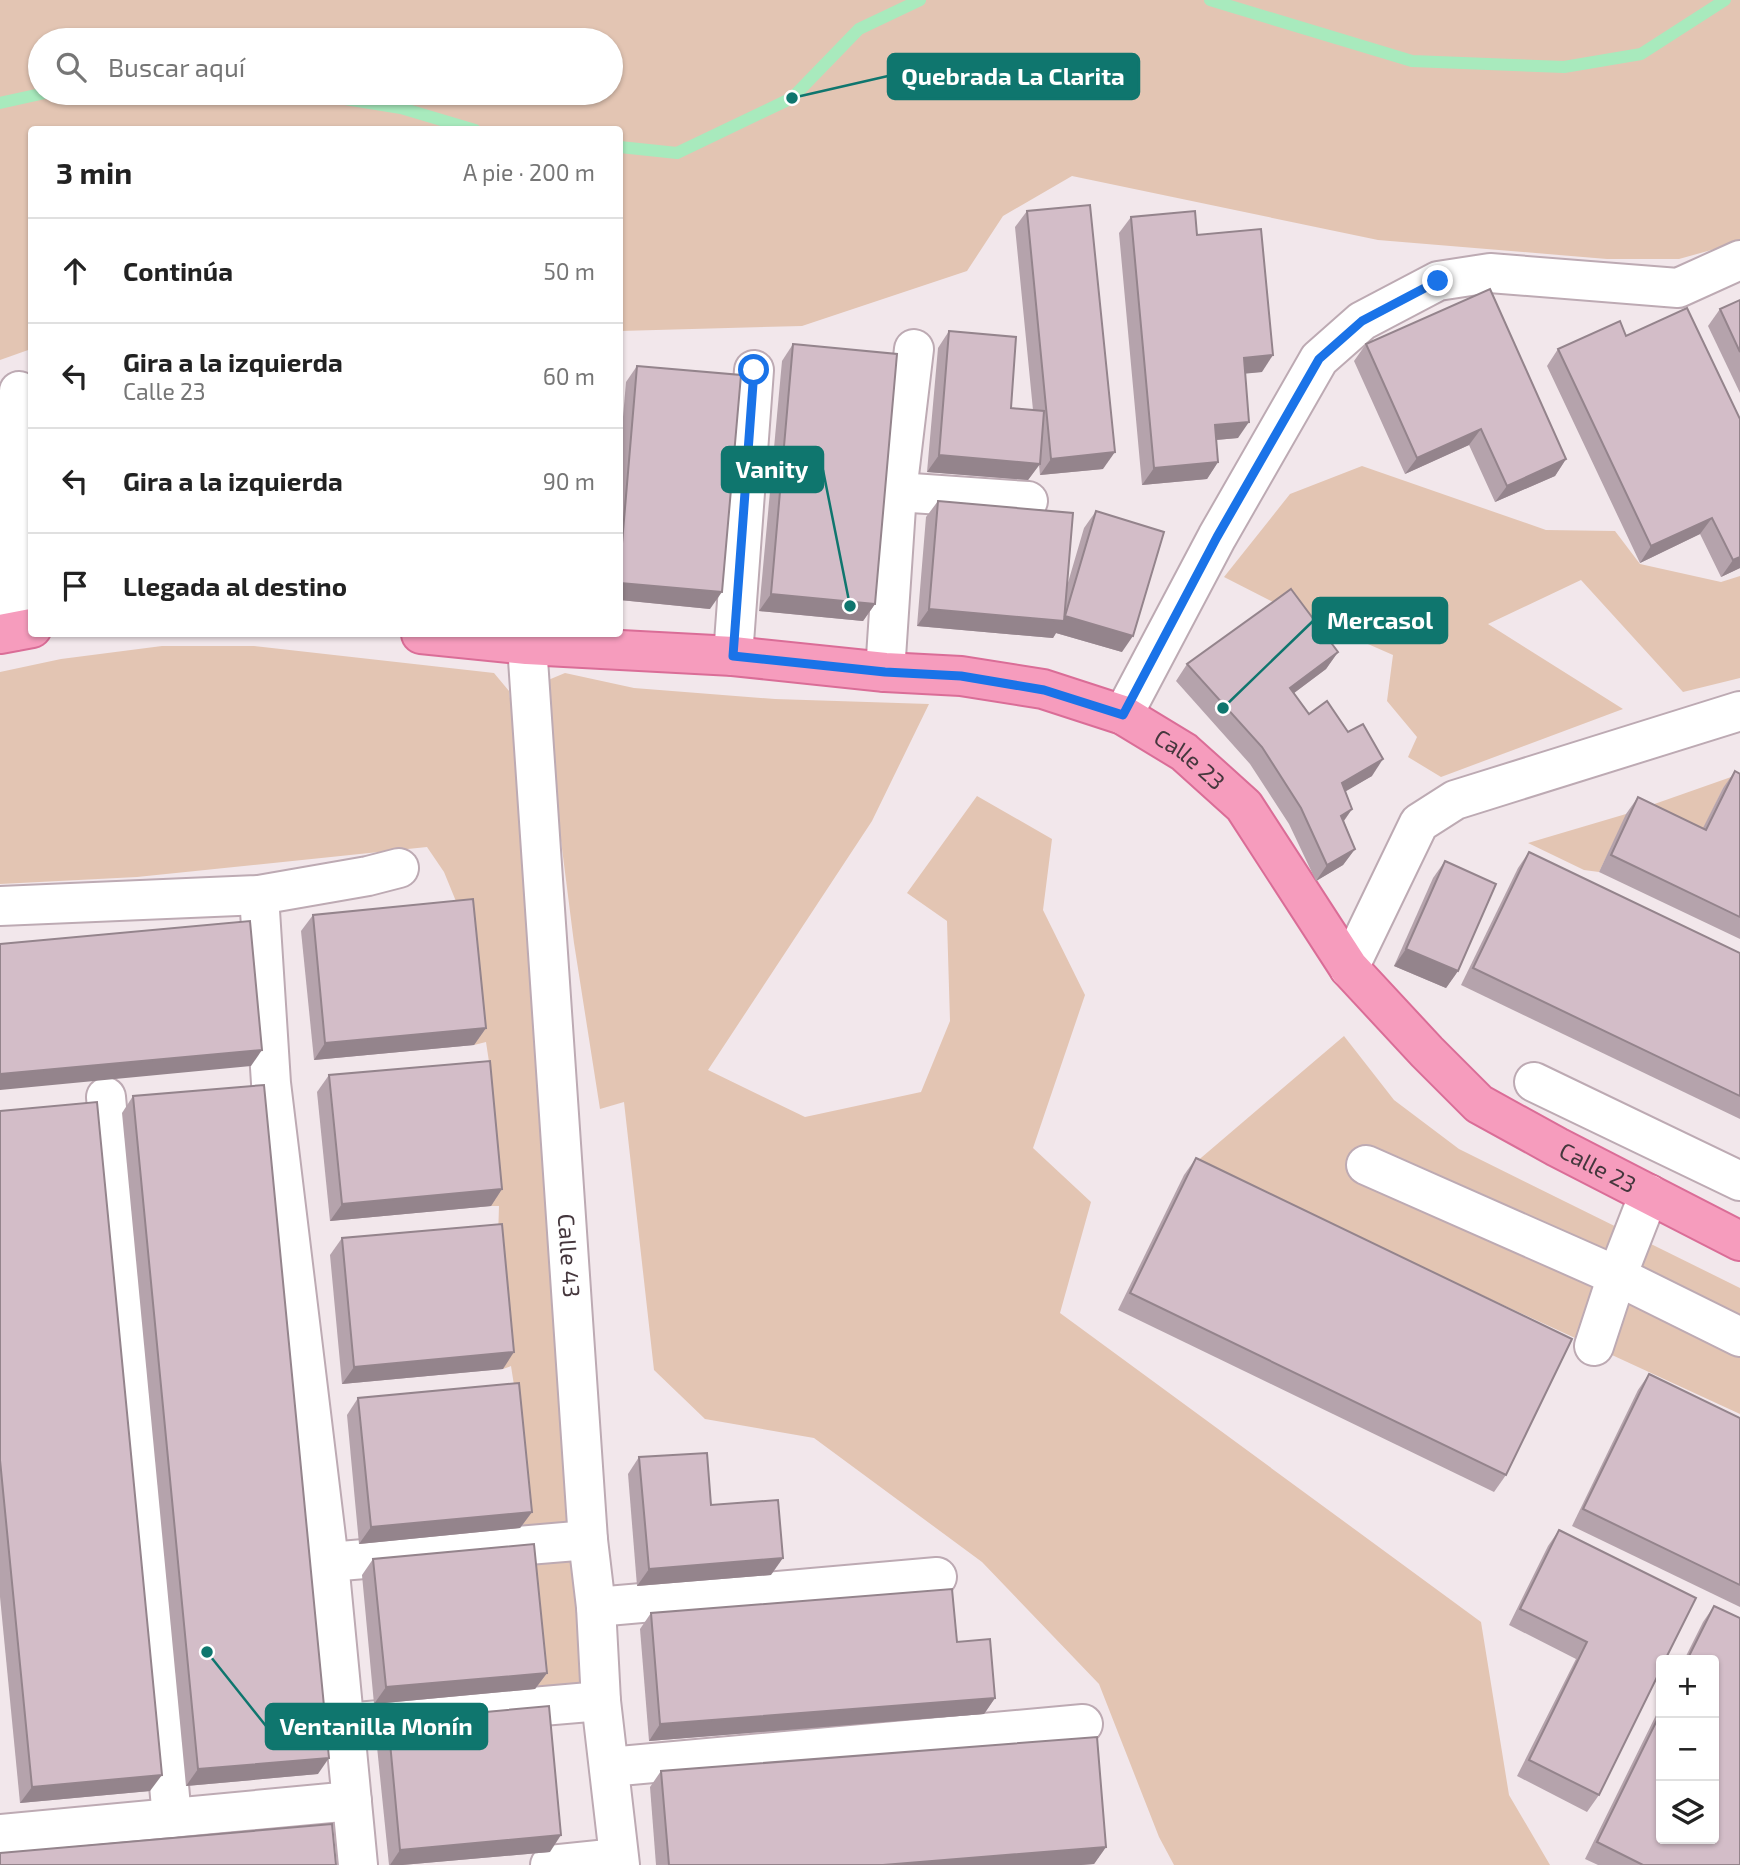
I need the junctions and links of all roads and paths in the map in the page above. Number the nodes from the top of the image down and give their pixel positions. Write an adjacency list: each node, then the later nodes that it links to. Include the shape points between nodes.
1 (1740, 260): 12 (street, via 1678,288 1490,273 1438,281 1362,321 1319,359 1217,537)
2 (914, 349): 5 (street)
3 (754, 370): 10 (street)
4 (19, 391): 7 (street)
5 (897, 492): 6 (street); 11 (street)
6 (1028, 501)
7 (15, 631)
8 (450, 637): 9 (main road, Calle 23)
9 (527, 645): 10 (main road, Calle 23); 27 (street, Calle 43)
10 (733, 656): 11 (main road, Calle 23)
11 (885, 672): 12 (main road, Calle 23, via 961,676 1044,690)
12 (1123, 715): 17 (main road, Calle 23, via 1184,752 1244,806)
13 (1734, 716): 17 (street, via 1455,800 1419,823)
14 (400, 868): 15 (street)
15 (259, 895): 16 (street); 28 (street, via 271,1083)
16 (0, 906)
17 (1349, 968): 22 (main road, Calle 23, via 1479,1104)
18 (1534, 1082): 21 (street)
19 (106, 1097): 36 (street)
20 (1366, 1165): 24 (street)
21 (1740, 1181)
22 (1649, 1194): 23 (main road, Calle 23); 24 (street)
23 (1740, 1241)
24 (1617, 1276): 25 (street); 26 (street)
25 (1740, 1337)
26 (1594, 1346)
27 (588, 1540): 28 (street); 30 (street, Calle 43)
28 (329, 1562): 32 (street)
29 (937, 1577): 30 (street)
30 (596, 1607): 31 (street, Calle 43)
31 (601, 1701): 32 (street); 34 (street, Calle 43)
32 (345, 1724): 35 (street)
33 (1083, 1724): 34 (street)
34 (609, 1767): 38 (street, Calle 43)
35 (352, 1801): 36 (street); 39 (street)
36 (172, 1818): 37 (street)
37 (0, 1834)
38 (619, 1861): 40 (street)
39 (358, 1865)
40 (550, 1865)

